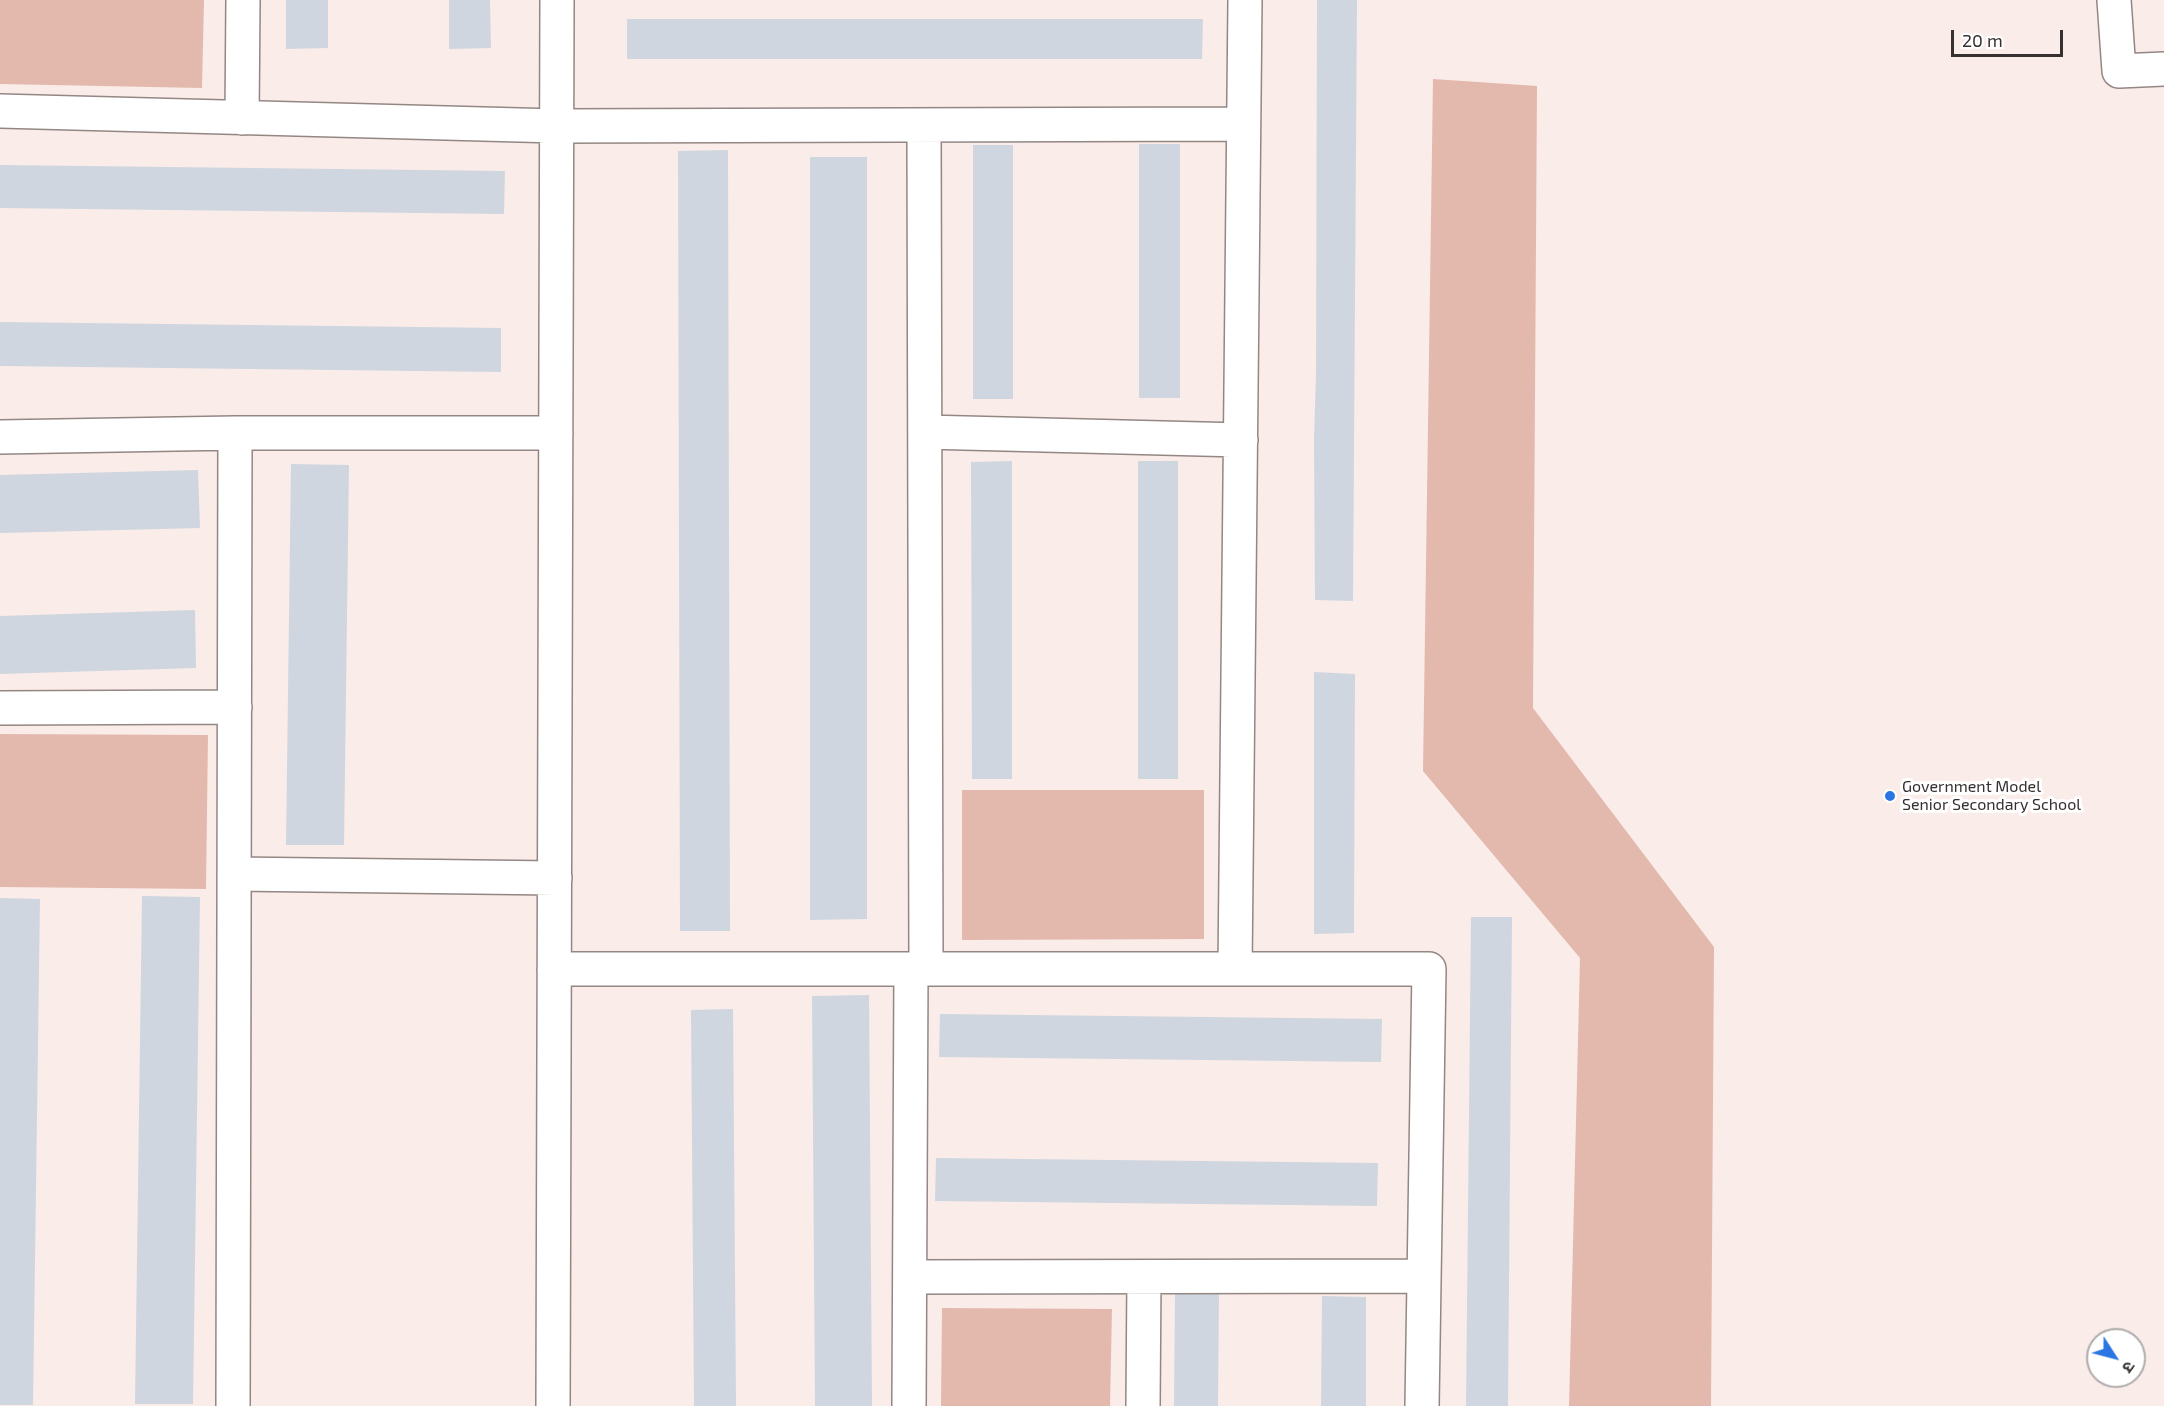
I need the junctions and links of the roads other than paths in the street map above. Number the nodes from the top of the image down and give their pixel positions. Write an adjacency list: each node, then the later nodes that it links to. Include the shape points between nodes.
1 (243, 0): 7 (street)
2 (558, 0): 10 (street)
3 (1245, 0): 8 (street)
4 (2114, 0): 5 (street, via 2119,71)
5 (2164, 69)
6 (0, 111): 7 (street)
7 (242, 118): 10 (street)
8 (1244, 124): 9 (street); 15 (street)
9 (924, 125): 10 (street); 11 (street)
10 (557, 126): 13 (street)
11 (925, 432): 15 (street); 21 (street)
12 (235, 433): 13 (street); 14 (street); 16 (street)
13 (556, 434): 19 (street)
14 (0, 437)
15 (1241, 440): 22 (street)
16 (235, 707): 17 (street); 18 (street)
17 (0, 708)
18 (234, 874): 19 (street); 26 (street)
19 (555, 878): 20 (street)
20 (554, 969): 21 (street); 27 (street)
21 (918, 969): 22 (street); 24 (street)
22 (1235, 969): 23 (street, via 1429,969)
23 (1424, 1276): 25 (street); 30 (street)
24 (910, 1277): 25 (street); 28 (street)
25 (1144, 1277): 29 (street)
26 (233, 1406)
27 (553, 1406)
28 (909, 1406)
29 (1143, 1406)
30 (1422, 1406)

